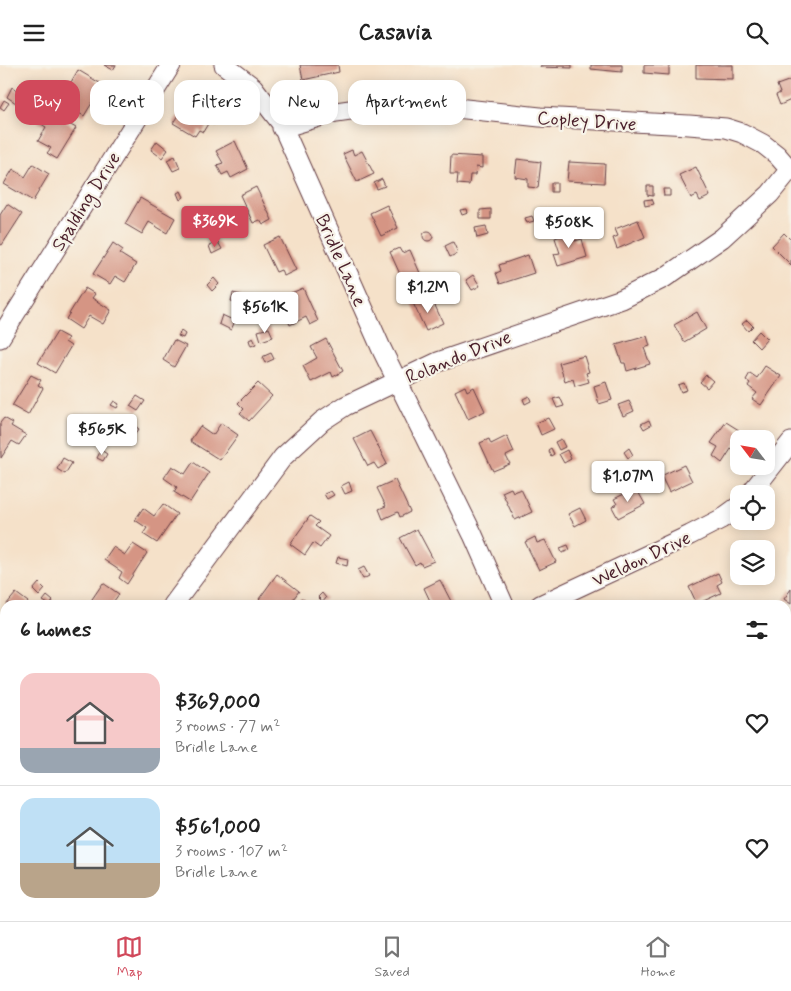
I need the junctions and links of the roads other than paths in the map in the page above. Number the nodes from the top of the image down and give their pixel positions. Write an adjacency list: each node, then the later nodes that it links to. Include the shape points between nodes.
1 (171, 65): 5 (street, Spalding Drive)
2 (224, 65): 3 (street, Bridle Lane, via 253,87 271,108)
3 (282, 128): 4 (street, Copley Drive, via 336,112 392,104 726,128 763,144); 6 (street, Bridle Lane)
4 (791, 170): 6 (street, Rolando Drive, via 722,238 664,278 622,299 490,343)
5 (0, 338)
6 (397, 381): 10 (street, Rolando Drive, via 346,406 298,441 241,510); 11 (street, Bridle Lane)
7 (791, 442): 8 (street)
8 (757, 485)
9 (730, 512): 12 (street, Weldon Drive, via 690,535)
10 (177, 600)
11 (502, 600)
12 (551, 600)

